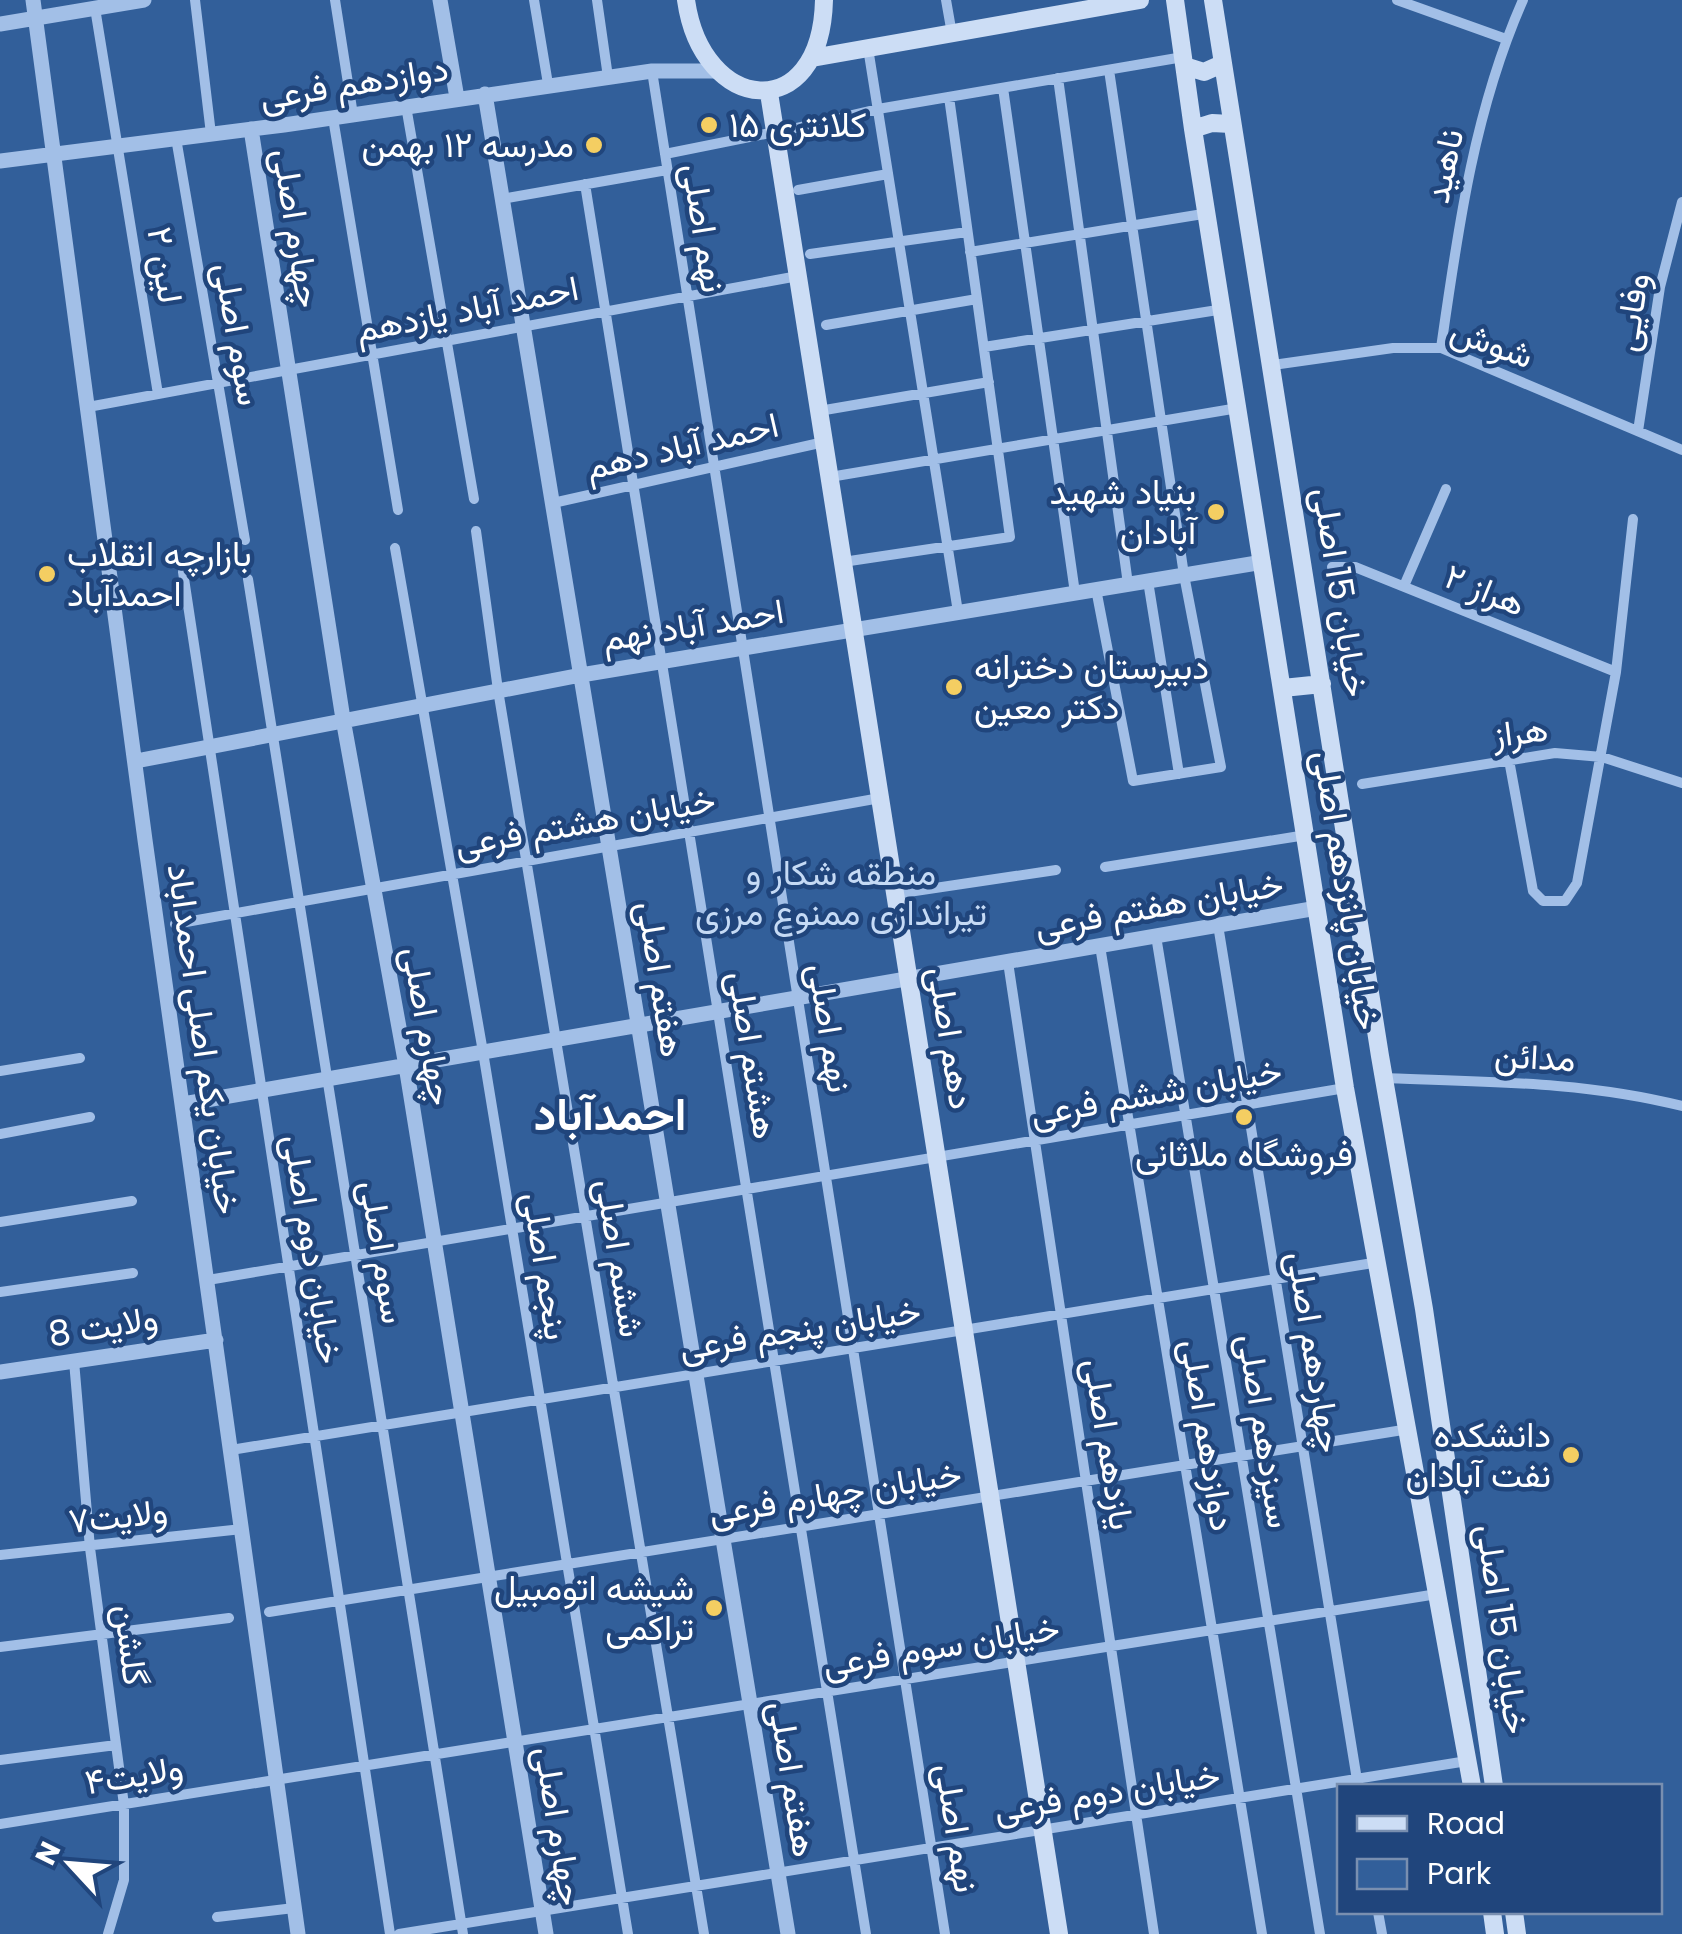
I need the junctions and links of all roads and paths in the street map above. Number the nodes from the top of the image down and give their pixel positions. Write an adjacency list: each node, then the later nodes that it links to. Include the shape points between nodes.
1 (33, 0): 17 (street, خیابان یکم اصلی احمداباد)
2 (144, 0): 16 (street)
3 (195, 0): 45 (street)
4 (335, 0): 38 (street)
5 (440, 0): 35 (street)
6 (534, 0): 30 (street)
7 (597, 0): 28 (street)
8 (686, 0): 27 (main road)
9 (824, 0): 22 (main road)
10 (946, 0): 19 (street)
11 (1140, 0): 19 (main road)
12 (1176, 0): 23 (main road, خیابان پانزدهم اصلی)
13 (1213, 0): 24 (main road, خیابان 15 اصلی)
14 (1397, 0): 20 (street)
15 (1523, 0): 20 (street, ناهید)
16 (95, 8): 17 (street); 47 (street, لین ۲)
17 (36, 18): 18 (street); 48 (street, خیابان یکم اصلی احمداباد)
18 (0, 24)
19 (952, 34): 21 (main road)
20 (1506, 39): 78 (street, ناهید, via 1473,148)
21 (868, 48): 22 (main road); 37 (street)
22 (812, 58): 32 (main road, via 795,80)
23 (1185, 61): 24 (main road, via 1204,72); 25 (street); 43 (main road, خیابان پانزدهم اصلی)
24 (1222, 64): 40 (main road, خیابان 15 اصلی)
25 (1110, 70): 29 (street); 58 (street)
26 (652, 71): 27 (street, دوازدهم فرعی); 28 (street, دوازدهم فرعی); 49 (street, نهم اصلی)
27 (718, 72): 32 (main road, via 741,88)
28 (608, 77): 30 (street, دوازدهم فرعی)
29 (1058, 78): 31 (street); 60 (street)
30 (548, 84): 33 (street, دوازدهم فرعی)
31 (1003, 88): 34 (street); 62 (street)
32 (769, 92): 44 (main road, دهم اصلی)
33 (485, 94): 35 (street, دوازدهم فرعی); 55 (street, هفتم اصلی)
34 (948, 97): 37 (street); 59 (street)
35 (457, 98): 36 (street, دوازدهم فرعی)
36 (406, 106): 38 (street, دوازدهم فرعی); 76 (street)
37 (878, 109): 41 (street); 52 (street)
38 (353, 115): 39 (street, دوازدهم فرعی)
39 (333, 118): 42 (street, دوازدهم فرعی); 79 (street)
40 (1230, 124): 43 (main road); 80 (main road, خیابان 15 اصلی)
41 (796, 128)
42 (252, 129): 45 (street, دوازدهم فرعی); 81 (street, چهارم اصلی)
43 (1193, 130): 57 (main road, خیابان پانزدهم اصلی)
44 (775, 132): 49 (street); 65 (main road, دهم اصلی)
45 (211, 134): 46 (street, دوازدهم فرعی)
46 (176, 138): 47 (street, دوازدهم فرعی); 83 (street, سوم اصلی)
47 (117, 145): 48 (street, دوازدهم فرعی); 84 (street, لین ۲)
48 (52, 153): 50 (street, دوازدهم فرعی); 86 (street, خیابان یکم اصلی احمداباد)
49 (665, 154): 51 (street, نهم اصلی)
50 (0, 160)
51 (667, 170): 53 (street); 66 (street, نهم اصلی)
52 (888, 174): 54 (street); 61 (street)
53 (586, 184): 55 (street); 70 (street, هشتم اصلی)
54 (798, 190)
55 (502, 198): 73 (street, هفتم اصلی)
56 (1682, 202): 91 (street, وفایی, via 1660,287)
57 (1209, 213): 58 (street); 68 (main road, خیابان پانزدهم اصلی)
58 (1132, 226): 60 (street); 71 (street)
59 (968, 232): 61 (street); 63 (street)
60 (1080, 234): 62 (street); 74 (street)
61 (899, 241): 64 (street); 69 (street)
62 (1025, 243): 63 (street); 75 (street)
63 (970, 252): 67 (street)
64 (810, 254)
65 (798, 276): 66 (street, احمد آباد یازدهم); 88 (main road, دهم اصلی)
66 (687, 296): 70 (street, احمد آباد یازدهم); 97 (street, نهم اصلی)
67 (977, 299): 69 (street); 77 (street)
68 (1224, 308): 71 (street); 87 (main road, خیابان پانزدهم اصلی)
69 (910, 310): 72 (street); 85 (street)
70 (606, 311): 73 (street, احمد آباد یازدهم); 99 (street, هشتم اصلی)
71 (1146, 321): 74 (street); 89 (street)
72 (826, 325)
73 (523, 326): 76 (street, احمد آباد یازدهم); 102 (street, هفتم اصلی)
74 (1093, 330): 75 (street); 90 (street)
75 (1039, 338): 77 (street); 92 (street)
76 (447, 341): 79 (street, احمد آباد یازدهم); 101 (street)
77 (984, 348): 82 (street)
78 (1441, 348): 80 (street, شوش); 91 (street, شوش)
79 (372, 355): 81 (street, احمد آباد یازدهم); 103 (street)
80 (1272, 365): 126 (main road, خیابان 15 اصلی)
81 (289, 370): 83 (street, احمد آباد یازدهم); 130 (street, چهارم اصلی)
82 (988, 382): 85 (street); 94 (street)
83 (219, 383): 84 (street, احمد آباد یازدهم); 106 (street, سوم اصلی)
84 (158, 394): 86 (street, احمد آباد یازدهم)
85 (923, 394): 88 (street); 96 (street)
86 (88, 407): 135 (street, خیابان یکم اصلی احمداباد)
87 (1239, 408): 89 (street); 110 (main road, خیابان پانزدهم اصلی)
88 (819, 411): 93 (main road, دهم اصلی)
89 (1161, 421): 90 (street); 113 (street)
90 (1106, 430): 92 (street); 116 (street)
91 (1638, 431): 95 (street, شوش)
92 (1053, 439): 94 (street); 119 (street)
93 (824, 442): 97 (street, احمد آباد دهم); 98 (main road, دهم اصلی)
94 (998, 449): 96 (street); 107 (street, via 1010,537)
95 (1682, 450)
96 (934, 460): 98 (street); 107 (street)
97 (714, 466): 99 (street, احمد آباد دهم); 122 (street, نهم اصلی)
98 (830, 477): 109 (main road, دهم اصلی)
99 (634, 485): 102 (street, احمد آباد دهم); 123 (street, هشتم اصلی)
100 (1446, 490): 117 (street)
101 (474, 498)
102 (552, 503): 125 (street, هفتم اصلی)
103 (398, 510)
104 (1634, 519): 124 (street)
105 (476, 531): 128 (street, ششم اصلی)
106 (245, 540)
107 (948, 546): 109 (street); 120 (street)
108 (394, 548): 129 (street, پنجم اصلی)
109 (843, 562): 121 (main road, دهم اصلی)
110 (1263, 562): 113 (street, احمد آباد نهم); 127 (main road, خیابان پانزدهم اصلی)
111 (1332, 567): 117 (street, هراز ۲, via 1355,566)
112 (183, 572): 132 (street, خیابان دوم اصلی)
113 (1184, 575): 115 (street, احمد آباد نهم); 136 (street, via 1220,767)
114 (248, 579): 131 (street, سوم اصلی)
115 (1148, 580): 116 (street, احمد آباد نهم); 136 (street)
116 (1128, 584): 118 (street, احمد آباد نهم)
117 (1404, 586): 124 (street, هراز ۲)
118 (1096, 589): 119 (street, احمد آباد نهم); 136 (street, via 1133,781)
119 (1075, 592): 120 (street, احمد آباد نهم)
120 (958, 612): 121 (street, احمد آباد نهم)
121 (854, 629): 122 (street, احمد آباد نهم); 139 (main road, دهم اصلی)
122 (743, 648): 123 (street, احمد آباد نهم); 140 (street, نهم اصلی)
123 (662, 661): 125 (street, احمد آباد نهم); 141 (street, هشتم اصلی)
124 (1616, 672): 133 (street)
125 (580, 674): 128 (street, احمد آباد نهم); 143 (street, هفتم اصلی)
126 (1322, 684): 127 (main road); 167 (main road, خیابان 15 اصلی)
127 (1282, 688): 142 (main road, خیابان پانزدهم اصلی)
128 (498, 690): 129 (street, احمد آباد نهم); 144 (street, ششم اصلی)
129 (422, 704): 130 (street, احمد آباد نهم); 147 (street, پنجم اصلی)
130 (344, 719): 131 (street, احمد آباد نهم); 148 (street, چهارم اصلی)
131 (272, 732): 132 (street, احمد آباد نهم); 150 (street, سوم اصلی)
132 (209, 745): 135 (street, احمد آباد نهم); 152 (street, خیابان دوم اصلی)
133 (1602, 757): 134 (street, هراز, via 1555,752); 134 (street, via 1574,890 1558,904 1534,891); 137 (street, هراز)
134 (1509, 760): 138 (street, هراز)
135 (136, 761): 171 (street, خیابان یکم اصلی احمداباد)
136 (1179, 774)
137 (1682, 783)
138 (1362, 784)
139 (880, 798): 140 (street, خیابان هشتم فرعی); 149 (main road, دهم اصلی)
140 (770, 818): 141 (street, خیابان هشتم فرعی); 159 (street, نهم اصلی)
141 (689, 832): 143 (street, خیابان هشتم فرعی); 160 (street, هشتم اصلی)
142 (1306, 835): 145 (street); 151 (main road, خیابان پانزدهم اصلی)
143 (609, 846): 144 (street, خیابان هشتم فرعی); 161 (street, هفتم اصلی)
144 (526, 861): 147 (street, خیابان هشتم فرعی); 162 (street, ششم اصلی)
145 (1104, 867)
146 (1056, 870): 149 (street)
147 (450, 874): 148 (street, خیابان هشتم فرعی); 163 (street, پنجم اصلی)
148 (372, 888): 150 (street, خیابان هشتم فرعی); 165 (street, چهارم اصلی)
149 (895, 894): 158 (main road, دهم اصلی)
150 (299, 901): 152 (street, خیابان هشتم فرعی); 168 (street, سوم اصلی)
151 (1317, 908): 154 (street, خیابان هفتم فرعی); 169 (main road, خیابان پانزدهم اصلی)
152 (234, 913): 153 (street, خیابان هشتم فرعی); 170 (street, خیابان دوم اصلی)
153 (175, 924)
154 (1218, 926): 155 (street, خیابان هفتم فرعی); 172 (street, چهاردهم اصلی)
155 (1156, 936): 156 (street, خیابان هفتم فرعی); 174 (street, سیزدهم اصلی)
156 (1100, 946): 157 (street, خیابان هفتم فرعی); 176 (street, دوازدهم اصلی)
157 (1008, 962): 158 (street, خیابان هفتم فرعی); 178 (street, یازدهم اصلی)
158 (908, 979): 159 (street, خیابان هفتم فرعی); 179 (main road, دهم اصلی)
159 (798, 998): 160 (street, خیابان هفتم فرعی); 180 (street, نهم اصلی)
160 (718, 1012): 161 (street, خیابان هفتم فرعی); 181 (street, هشتم اصلی)
161 (639, 1025): 162 (street, خیابان هفتم فرعی); 183 (street, هفتم اصلی)
162 (556, 1040): 163 (street, خیابان هفتم فرعی); 184 (street, ششم اصلی)
163 (482, 1052): 165 (street, خیابان هفتم فرعی); 186 (street, پنجم اصلی)
164 (80, 1058): 166 (street)
165 (406, 1066): 168 (street, خیابان هفتم فرعی); 187 (street, چهارم اصلی)
166 (0, 1071)
167 (1384, 1078): 173 (street, مدائن, via 1559,1084); 197 (main road, خیابان 15 اصلی)
168 (327, 1079): 170 (street, خیابان هفتم فرعی); 188 (street, سوم اصلی)
169 (1345, 1088): 172 (street, خیابان ششم فرعی); 189 (main road, خیابان پانزدهم اصلی)
170 (262, 1090): 171 (street, خیابان هفتم فرعی); 190 (street, خیابان دوم اصلی)
171 (184, 1104): 193 (street, خیابان یکم اصلی احمداباد)
172 (1247, 1104): 174 (street, خیابان ششم فرعی); 192 (street, چهاردهم اصلی)
173 (1682, 1106)
174 (1185, 1115): 176 (street, خیابان ششم فرعی); 194 (street, سیزدهم اصلی)
175 (90, 1117): 177 (street)
176 (1129, 1124): 178 (street, خیابان ششم فرعی); 196 (street, دوازدهم اصلی)
177 (0, 1134)
178 (1035, 1140): 179 (street, خیابان ششم فرعی); 198 (street, یازدهم اصلی)
179 (936, 1157): 180 (street, خیابان ششم فرعی); 200 (main road, دهم اصلی)
180 (826, 1176): 181 (street, خیابان ششم فرعی); 202 (street, نهم اصلی)
181 (746, 1189): 183 (street, خیابان ششم فرعی); 204 (street, هشتم اصلی)
182 (132, 1201): 185 (street)
183 (668, 1202): 184 (street, خیابان ششم فرعی); 206 (street, هفتم اصلی)
184 (585, 1216): 186 (street, خیابان ششم فرعی); 207 (street, ششم اصلی)
185 (0, 1222)
186 (512, 1229): 187 (street, خیابان ششم فرعی); 208 (street, پنجم اصلی)
187 (434, 1242): 188 (street, خیابان ششم فرعی); 209 (street, چهارم اصلی)
188 (355, 1255): 190 (street, خیابان ششم فرعی); 210 (street, سوم اصلی)
189 (1379, 1262): 192 (street, خیابان پنجم فرعی); 199 (main road, خیابان پانزدهم اصلی)
190 (288, 1267): 193 (street, خیابان ششم فرعی); 212 (street, خیابان دوم اصلی)
191 (133, 1273): 195 (street)
192 (1275, 1279): 194 (street, خیابان پنجم فرعی); 213 (street, چهاردهم اصلی)
193 (208, 1280): 201 (street, خیابان یکم اصلی احمداباد)
194 (1214, 1289): 196 (street, خیابان پنجم فرعی); 215 (street, سیزدهم اصلی)
195 (0, 1292)
196 (1158, 1298): 198 (street, خیابان پنجم فرعی); 216 (street, دوازدهم اصلی)
197 (1424, 1309): 199 (main road, via 1408,1321); 254 (main road, خیابان 15 اصلی)
198 (1061, 1314): 200 (street, خیابان پنجم فرعی); 217 (street, یازدهم اصلی)
199 (1390, 1321): 211 (main road, خیابان پانزدهم اصلی)
200 (964, 1330): 202 (street, خیابان پنجم فرعی); 218 (main road, دهم اصلی)
201 (216, 1340): 203 (street, ولایت 8); 214 (street, خیابان یکم اصلی احمداباد)
202 (853, 1348): 204 (street, خیابان پنجم فرعی); 219 (street, نهم اصلی)
203 (74, 1361): 205 (street, ولایت 8); 223 (street, گلشن)
204 (774, 1361): 206 (street, خیابان پنجم فرعی); 220 (street, هشتم اصلی)
205 (0, 1372)
206 (696, 1374): 207 (street, خیابان پنجم فرعی); 222 (street, هفتم اصلی)
207 (614, 1387): 208 (street, خیابان پنجم فرعی); 224 (street, ششم اصلی)
208 (540, 1400): 209 (street, خیابان پنجم فرعی); 226 (street, پنجم اصلی)
209 (462, 1412): 210 (street, خیابان پنجم فرعی); 227 (street, چهارم اصلی)
210 (382, 1425): 212 (street, خیابان پنجم فرعی); 228 (street, سوم اصلی)
211 (1410, 1429): 213 (street, خیابان چهارم فرعی); 229 (main road, خیابان پانزدهم اصلی)
212 (314, 1436): 214 (street, خیابان پنجم فرعی); 230 (street, خیابان دوم اصلی)
213 (1302, 1446): 215 (street, خیابان چهارم فرعی); 231 (street, چهاردهم اصلی)
214 (231, 1450): 221 (street, خیابان یکم اصلی احمداباد)
215 (1241, 1456): 216 (street, خیابان چهارم فرعی); 234 (street, سیزدهم اصلی)
216 (1185, 1465): 217 (street, خیابان چهارم فرعی); 235 (street, دوازدهم اصلی)
217 (1086, 1481): 218 (street, خیابان چهارم فرعی); 237 (street, یازدهم اصلی)
218 (990, 1496): 219 (street, خیابان چهارم فرعی); 239 (main road, دهم اصلی)
219 (879, 1514): 220 (street, خیابان چهارم فرعی); 240 (street, نهم اصلی)
220 (800, 1526): 222 (street, خیابان چهارم فرعی); 241 (street, هشتم اصلی)
221 (242, 1529): 223 (street, ولایت۷); 251 (street, خیابان یکم اصلی احمداباد)
222 (723, 1539): 224 (street, خیابان چهارم فرعی); 242 (street, هفتم اصلی)
223 (90, 1548): 225 (street, ولایت۷); 236 (street, گلشن)
224 (641, 1552): 226 (street, خیابان چهارم فرعی); 243 (street, ششم اصلی)
225 (0, 1556)
226 (567, 1564): 227 (street, خیابان چهارم فرعی); 244 (street, پنجم اصلی)
227 (488, 1576): 228 (street, خیابان چهارم فرعی); 245 (street, چهارم اصلی)
228 (408, 1589): 230 (street, خیابان چهارم فرعی); 247 (street, سوم اصلی)
229 (1437, 1594): 231 (street, خیابان سوم فرعی); 249 (main road, خیابان پانزدهم اصلی)
230 (339, 1600): 232 (street, خیابان چهارم فرعی); 250 (street, خیابان دوم اصلی)
231 (1330, 1611): 234 (street, خیابان سوم فرعی); 252 (street, چهاردهم اصلی)
232 (270, 1612)
233 (229, 1618): 236 (street)
234 (1268, 1621): 235 (street, خیابان سوم فرعی); 256 (street, سیزدهم اصلی)
235 (1212, 1630): 237 (street, خیابان سوم فرعی); 257 (street, دوازدهم اصلی)
236 (102, 1634): 238 (street); 246 (street, گلشن)
237 (1111, 1646): 239 (street, خیابان سوم فرعی); 259 (street, یازدهم اصلی)
238 (0, 1648)
239 (1016, 1662): 240 (street, خیابان سوم فرعی); 261 (main road, دهم اصلی)
240 (905, 1680): 241 (street, خیابان سوم فرعی); 262 (street, نهم اصلی)
241 (827, 1692): 242 (street, خیابان سوم فرعی); 263 (street, هشتم اصلی)
242 (750, 1704): 243 (street, خیابان سوم فرعی); 264 (street, هفتم اصلی)
243 (668, 1718): 244 (street, خیابان سوم فرعی); 265 (street, ششم اصلی)
244 (594, 1730): 245 (street, خیابان سوم فرعی); 266 (street, پنجم اصلی)
245 (516, 1742): 247 (street, خیابان سوم فرعی); 268 (street, چهارم اصلی)
246 (116, 1745): 248 (street); 258 (street, گلشن)
247 (434, 1755): 250 (street, خیابان سوم فرعی); 270 (street, سوم اصلی)
248 (0, 1760)
249 (1468, 1761): 252 (street, خیابان دوم فرعی); 253 (main road, خیابان پانزدهم اصلی)
250 (364, 1766): 251 (street, خیابان سوم فرعی); 273 (street, خیابان دوم اصلی)
251 (277, 1781): 258 (street, ولایت۴); 267 (street, خیابان یکم اصلی احمداباد)
252 (1357, 1783)
253 (1472, 1784)
254 (1494, 1784)
255 (1337, 1785): 256 (street, خیابان دوم فرعی)
256 (1296, 1789): 257 (street, خیابان دوم فرعی); 284 (street, سیزدهم اصلی)
257 (1240, 1798): 259 (street, خیابان دوم فرعی); 283 (street, دوازدهم اصلی)
258 (124, 1804): 260 (street, ولایت۴); 271 (street, گلشن, via 124,1880)
259 (1136, 1814): 261 (street, خیابان دوم فرعی); 282 (street, یازدهم اصلی)
260 (0, 1824)
261 (1042, 1830): 262 (street, خیابان دوم فرعی); 281 (main road, دهم اصلی)
262 (932, 1848): 263 (street, خیابان دوم فرعی); 280 (street, نهم اصلی)
263 (854, 1860): 264 (street, خیابان دوم فرعی); 279 (street, هشتم اصلی)
264 (778, 1873): 265 (street, خیابان دوم فرعی); 278 (street, هفتم اصلی)
265 (696, 1886): 266 (street, خیابان دوم فرعی); 277 (street, ششم اصلی)
266 (622, 1898): 268 (street, خیابان دوم فرعی); 276 (street, پنجم اصلی)
267 (294, 1908): 269 (street); 272 (street, خیابان یکم اصلی احمداباد)
268 (542, 1911): 270 (street, خیابان دوم فرعی); 275 (street, چهارم اصلی)
269 (217, 1916)
270 (462, 1929): 274 (street, خیابان دوم فرعی)
271 (108, 1934)
272 (298, 1934)
273 (390, 1934)
274 (399, 1934)
275 (546, 1934)
276 (628, 1934)
277 (704, 1934)
278 (788, 1934)
279 (866, 1934)
280 (946, 1934)
281 (1059, 1934)
282 (1154, 1934)
283 (1262, 1934)
284 (1320, 1934)

